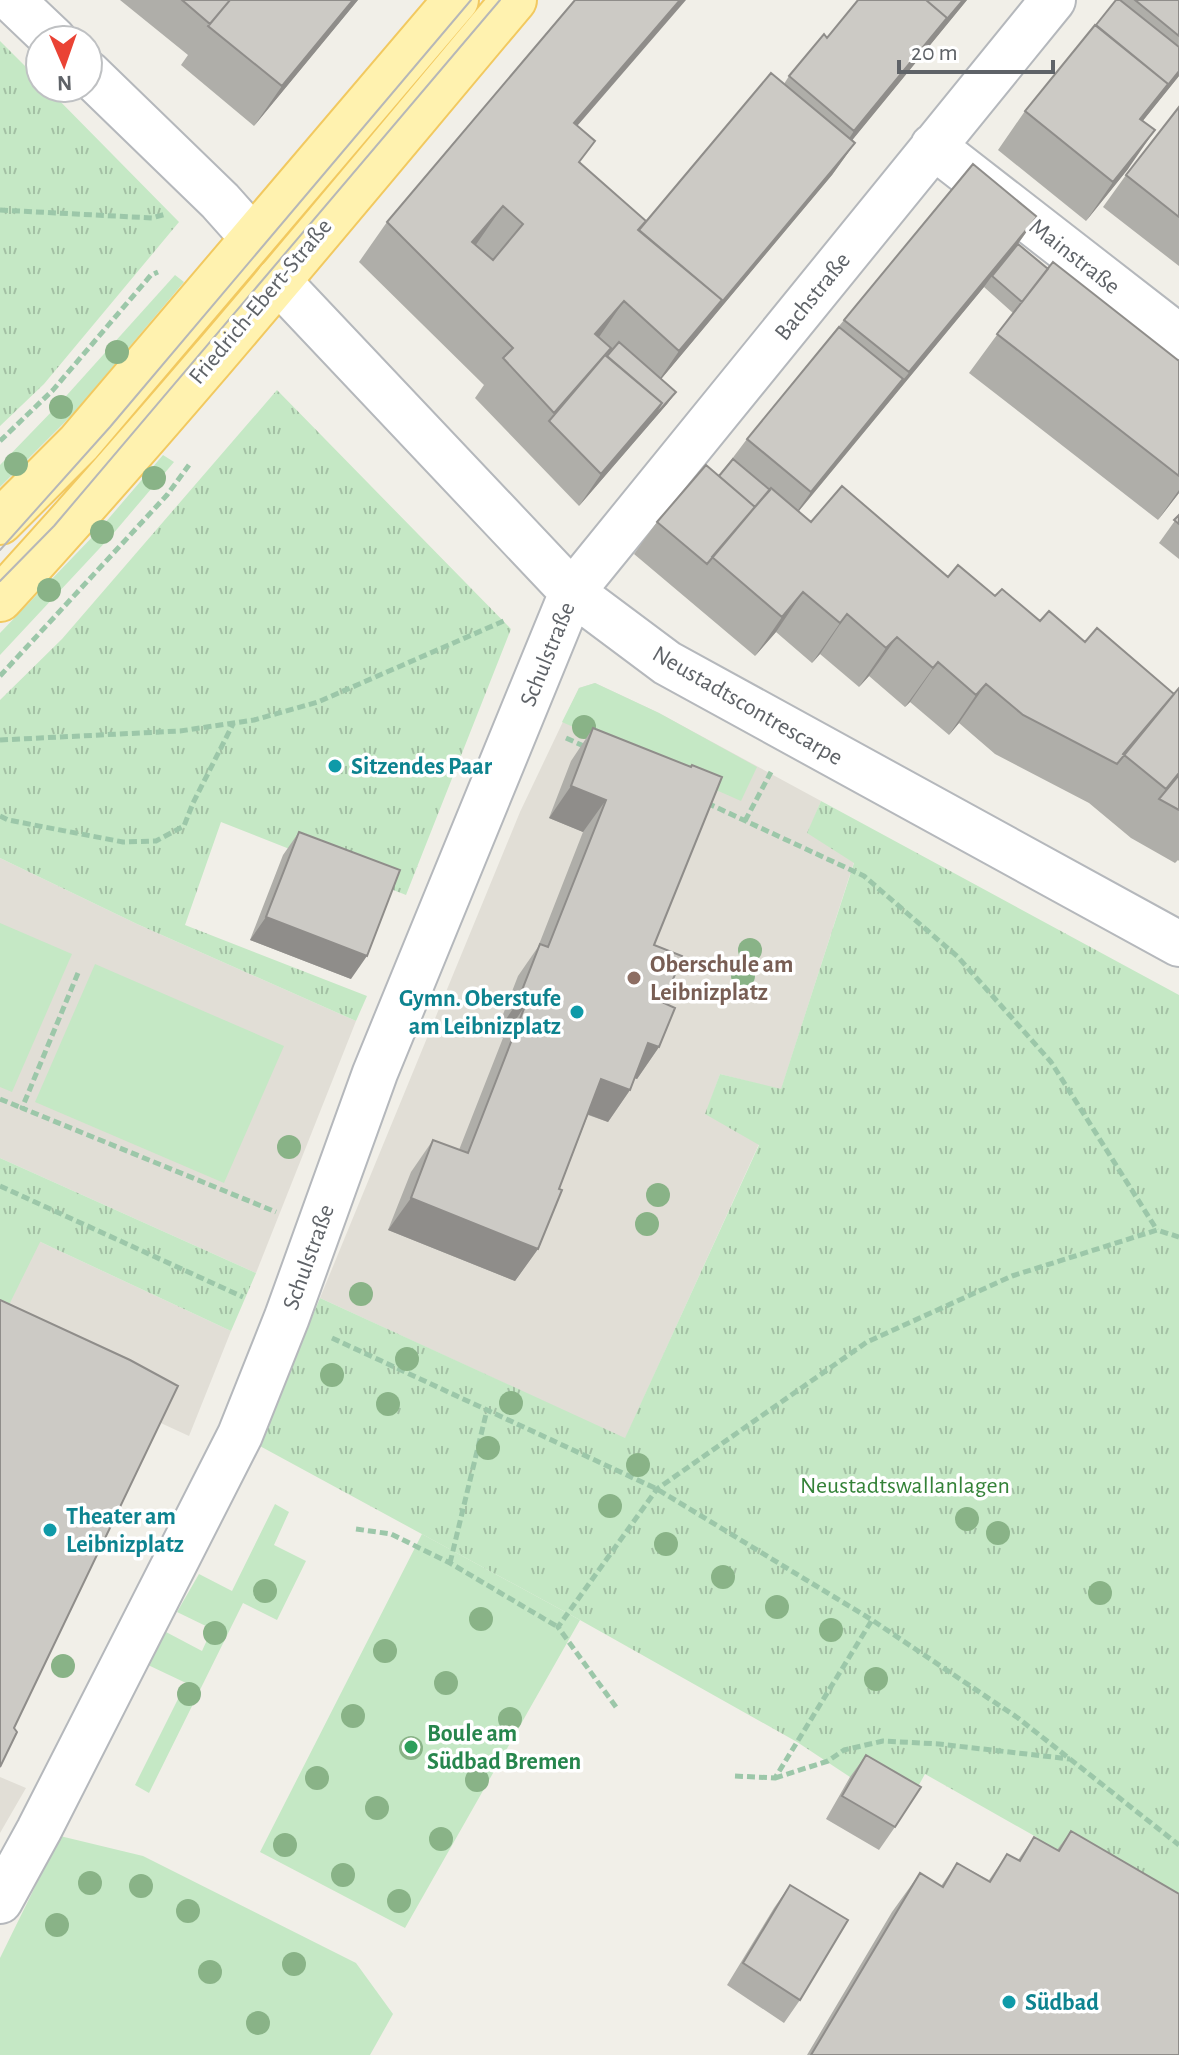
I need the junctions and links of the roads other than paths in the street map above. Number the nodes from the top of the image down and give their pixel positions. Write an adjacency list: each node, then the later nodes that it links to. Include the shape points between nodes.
1 (12, 0): 5 (street)
2 (456, 0): 8 (main road, Friedrich-Ebert-Straße)
3 (514, 0): 9 (main road, Friedrich-Ebert-Straße)
4 (1053, 0): 7 (street, Bachstraße)
5 (37, 24)
6 (104, 89): 8 (street)
7 (933, 146): 10 (street, Mainstraße); 12 (street, Bachstraße)
8 (253, 238): 11 (main road, Friedrich-Ebert-Straße, via 79,443)
9 (278, 281): 12 (street, Neustadtscontrescarpe); 13 (main road, Friedrich-Ebert-Straße)
10 (1179, 337)
11 (0, 522)
12 (572, 592): 14 (street, Neustadtscontrescarpe, via 667,663); 15 (street, Schulstraße, via 375,1073 287,1317 229,1459)
13 (0, 599)
14 (1179, 944)
15 (0, 1901)

